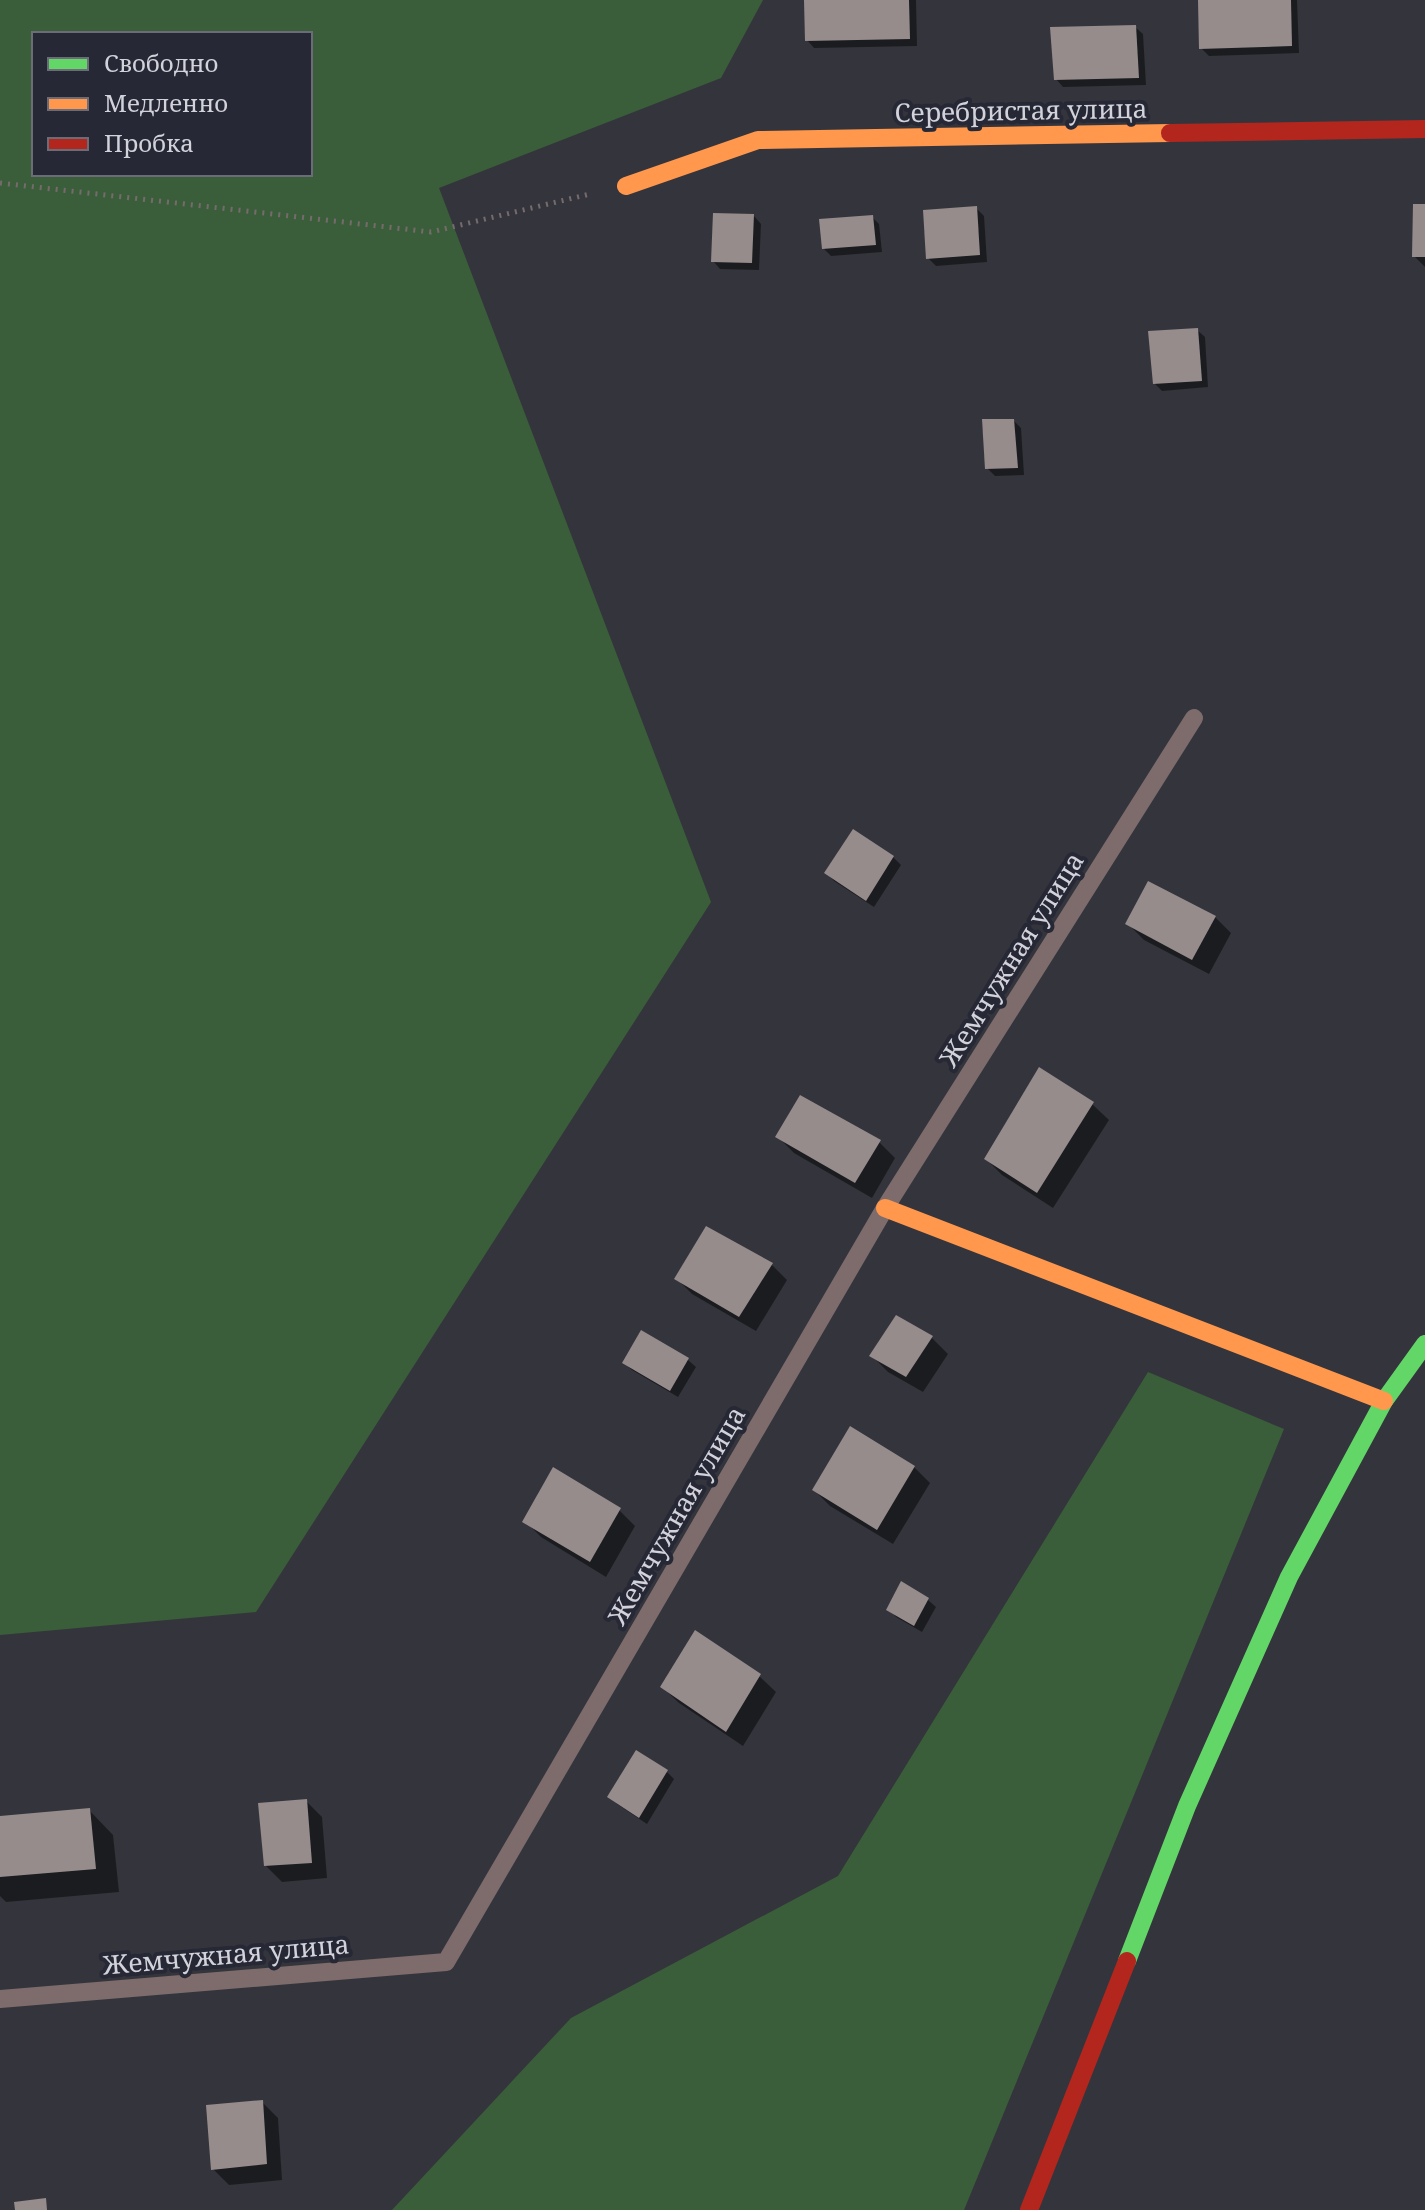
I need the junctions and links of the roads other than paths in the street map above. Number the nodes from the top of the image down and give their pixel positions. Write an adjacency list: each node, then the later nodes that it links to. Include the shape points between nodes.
1 (1425, 129): 2 (street, Серебристая улица, via 758,140)
2 (626, 186)
3 (1194, 718): 4 (lane, Жемчужная улица)
4 (885, 1208): 6 (street); 7 (lane, Жемчужная улица, via 446,1962)
5 (1425, 1344): 6 (street)
6 (1384, 1401): 8 (street, via 1289,1577 1187,1806)
7 (0, 1999)
8 (1029, 2210)

